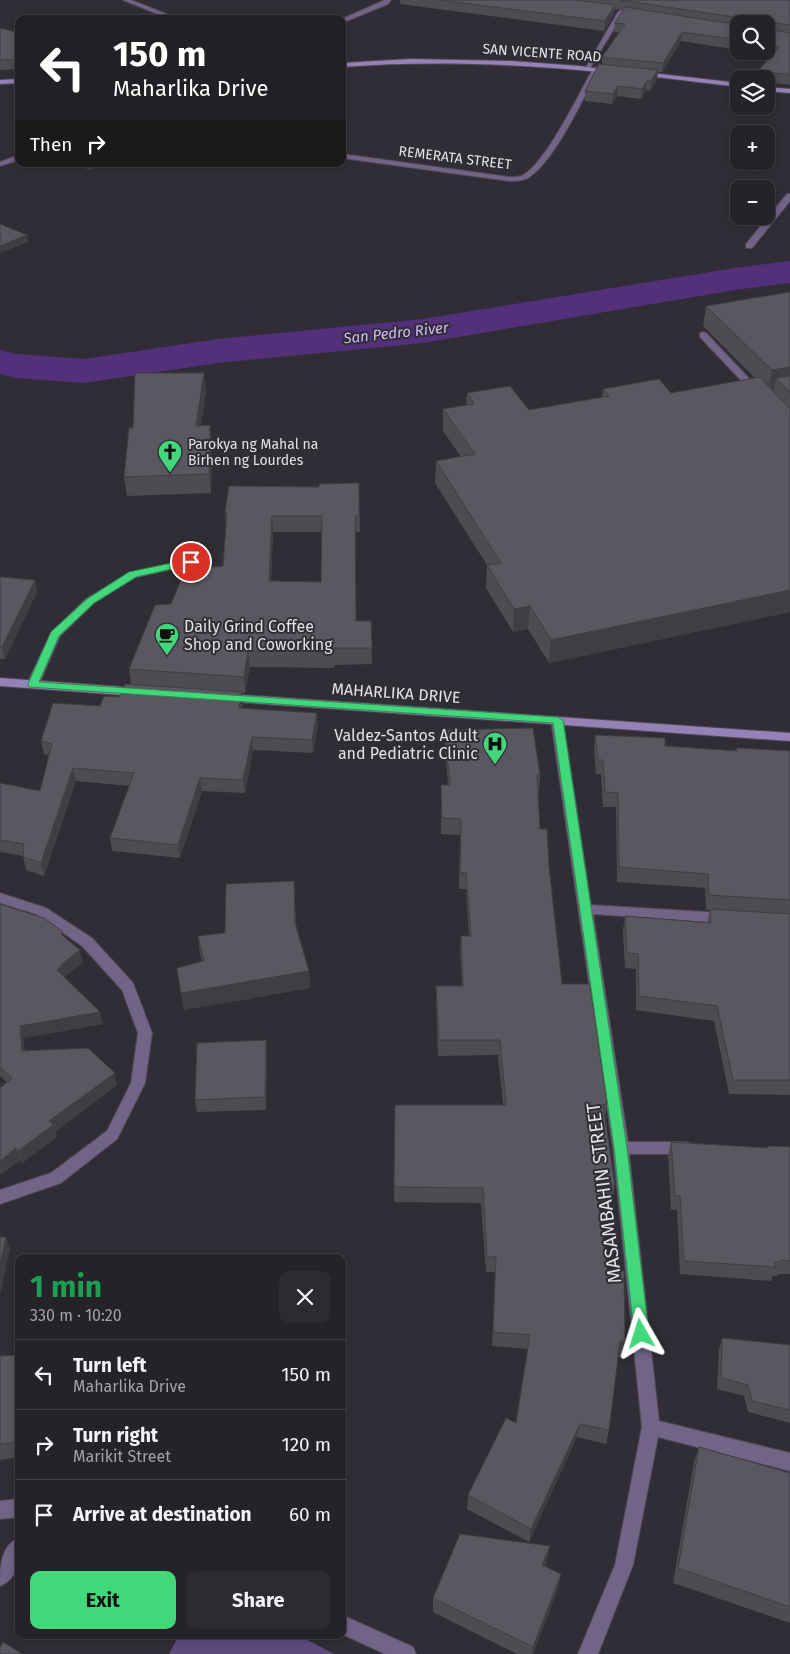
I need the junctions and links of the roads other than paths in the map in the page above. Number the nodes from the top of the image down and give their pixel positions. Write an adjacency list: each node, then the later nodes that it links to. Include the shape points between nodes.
1 (126, 0): 5 (street)
2 (388, 0): 7 (street)
3 (612, 11): 4 (street)
4 (622, 12): 6 (street); 9 (street)
5 (165, 15)
6 (641, 15)
7 (346, 19)
8 (346, 65): 9 (main road, SAN VICENTE ROAD, via 458,60)
9 (587, 68): 10 (main road, SAN VICENTE ROAD)
10 (596, 69): 11 (main road, SAN VICENTE ROAD); 18 (street, REMERATA STREET, via 550,150 521,178)
11 (615, 71)
12 (635, 73): 15 (main road)
13 (15, 81): 14 (main road)
14 (0, 82)
15 (730, 84)
16 (775, 90): 17 (main road)
17 (790, 92)
18 (346, 157)
19 (15, 158): 20 (street)
20 (0, 164)
21 (790, 196): 22 (street)
22 (750, 246)
23 (703, 335): 24 (street)
24 (761, 397)
25 (191, 562): 27 (street, via 133,574 90,601 55,634)
26 (0, 682): 27 (main road)
27 (33, 684): 28 (main road)
28 (152, 692)
29 (211, 696): 30 (main road, MAHARLIKA DRIVE)
30 (557, 720): 31 (main road, MAHARLIKA DRIVE); 33 (street, MASAMBAHIN STREET)
31 (790, 737)
32 (0, 898): 37 (street, via 41,911 87,942 128,987 145,1034 138,1083 112,1134 56,1178)
33 (584, 910): 34 (street); 35 (street, MASAMBAHIN STREET)
34 (741, 919)
35 (620, 1148): 36 (street); 38 (street, MASAMBAHIN STREET)
36 (700, 1148)
37 (0, 1197)
38 (651, 1427): 39 (street); 46 (street, MASAMBAHIN STREET, via 624,1564)
39 (790, 1462)
40 (15, 1508): 41 (street)
41 (0, 1510)
42 (15, 1553): 43 (street)
43 (0, 1577)
44 (346, 1626): 45 (street)
45 (406, 1654)
46 (588, 1654)

